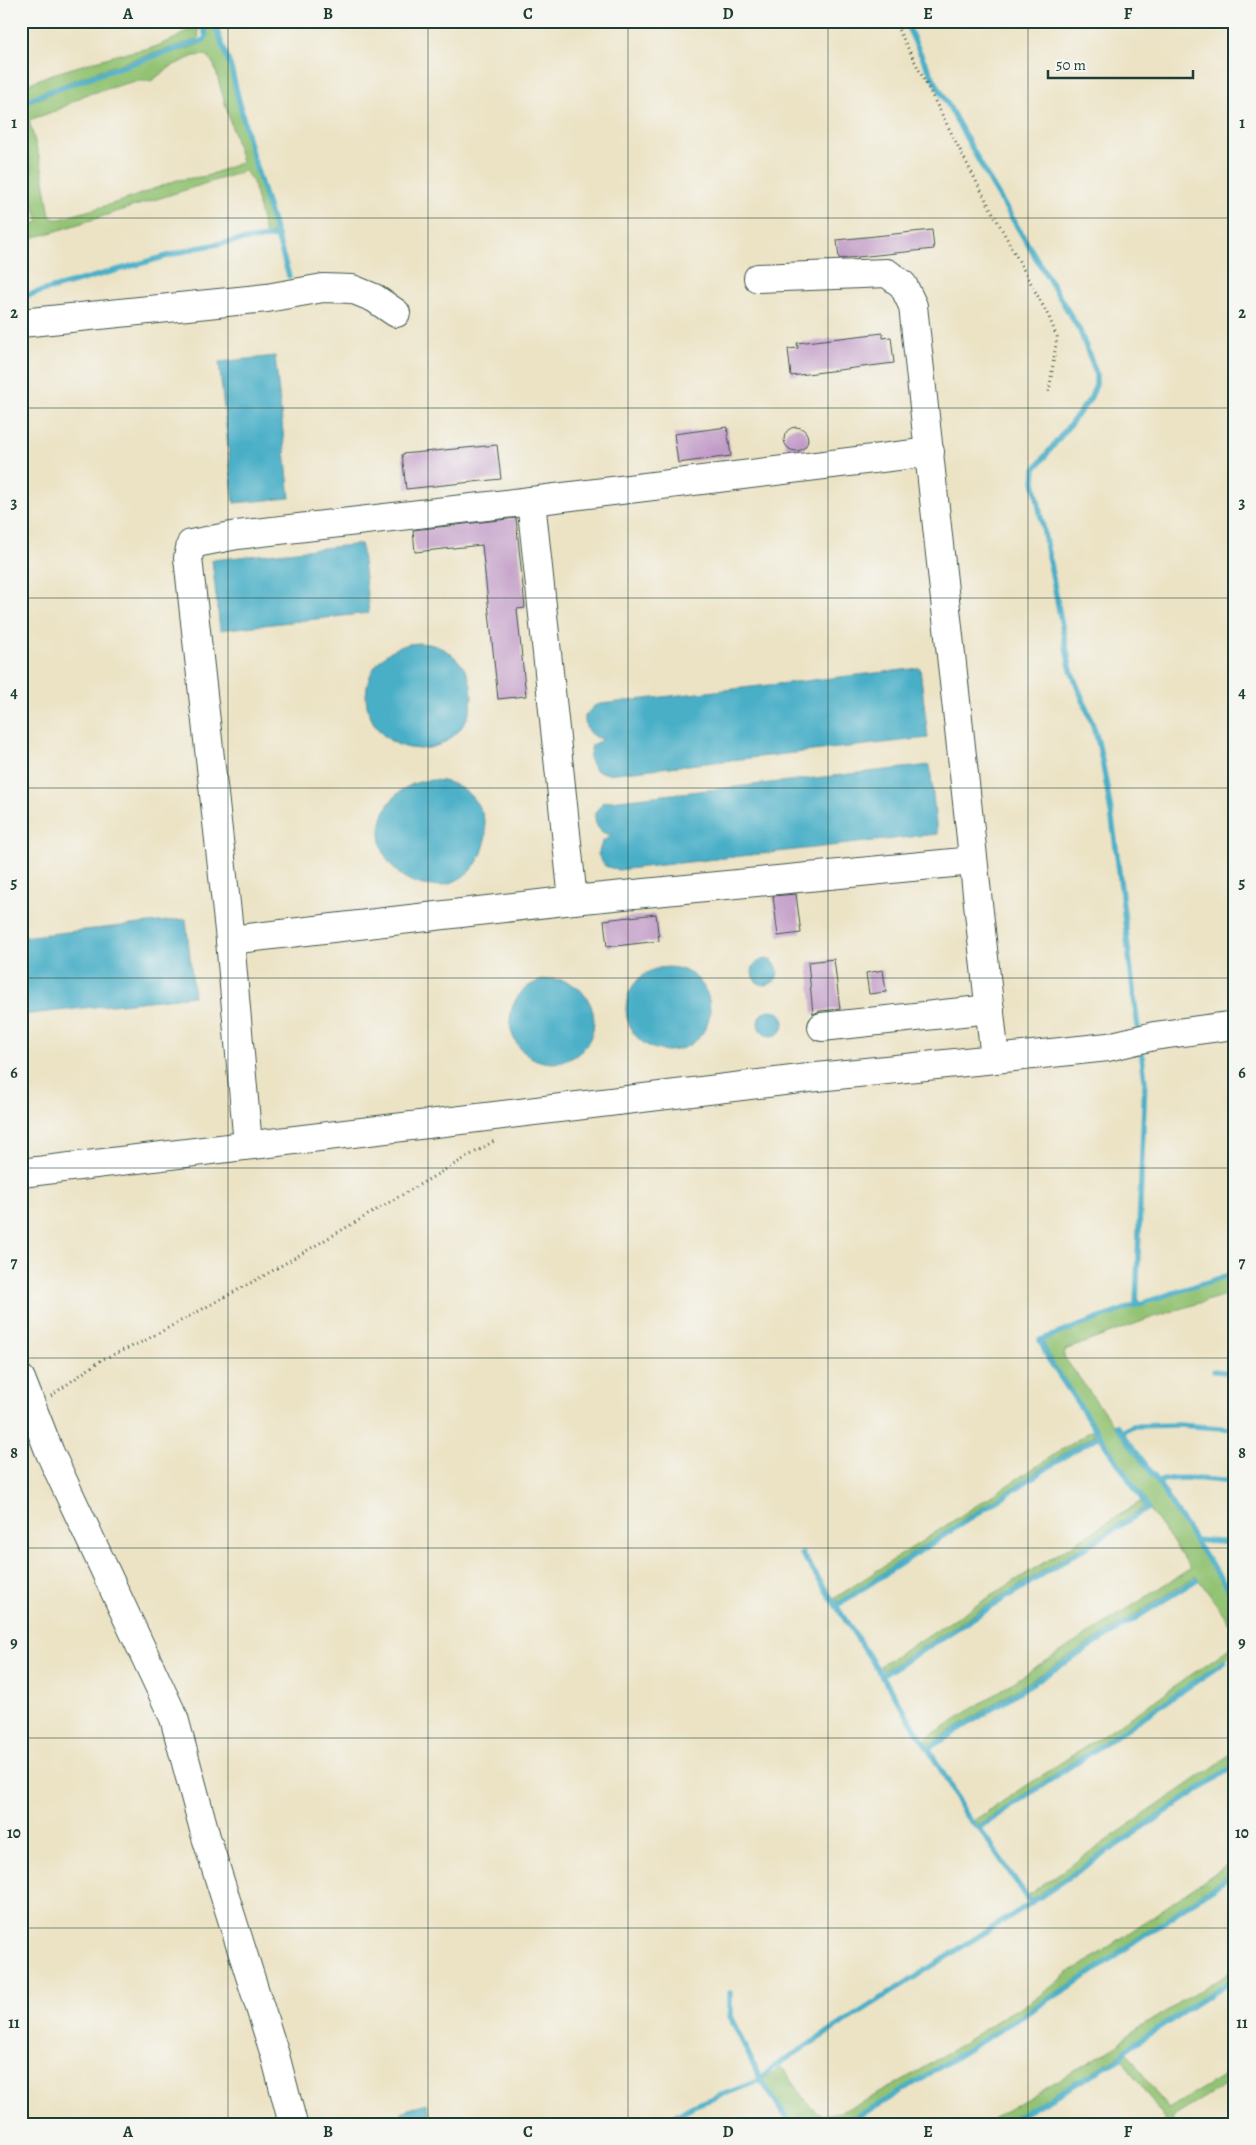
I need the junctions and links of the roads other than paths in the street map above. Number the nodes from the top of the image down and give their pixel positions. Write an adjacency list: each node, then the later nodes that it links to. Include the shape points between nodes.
1 (758, 278): 4 (street, via 888,273 903,285 913,306)
2 (396, 313): 3 (street, via 374,298 352,289 324,288 267,298)
3 (21, 323)
4 (930, 452): 5 (street); 6 (street)
5 (531, 501): 7 (street); 8 (street, via 237,535 191,544 188,558)
6 (973, 861): 7 (street); 9 (street)
7 (573, 900): 8 (street)
8 (230, 940): 13 (street)
9 (990, 1009): 11 (street); 12 (street)
10 (1235, 1025): 12 (street, via 1154,1036 1108,1047)
11 (822, 1027)
12 (995, 1059): 13 (street, via 788,1080)
13 (248, 1146): 14 (street)
14 (21, 1173)
15 (21, 1379): 16 (street, via 50,1452 174,1718 206,1837)
16 (294, 2124)

